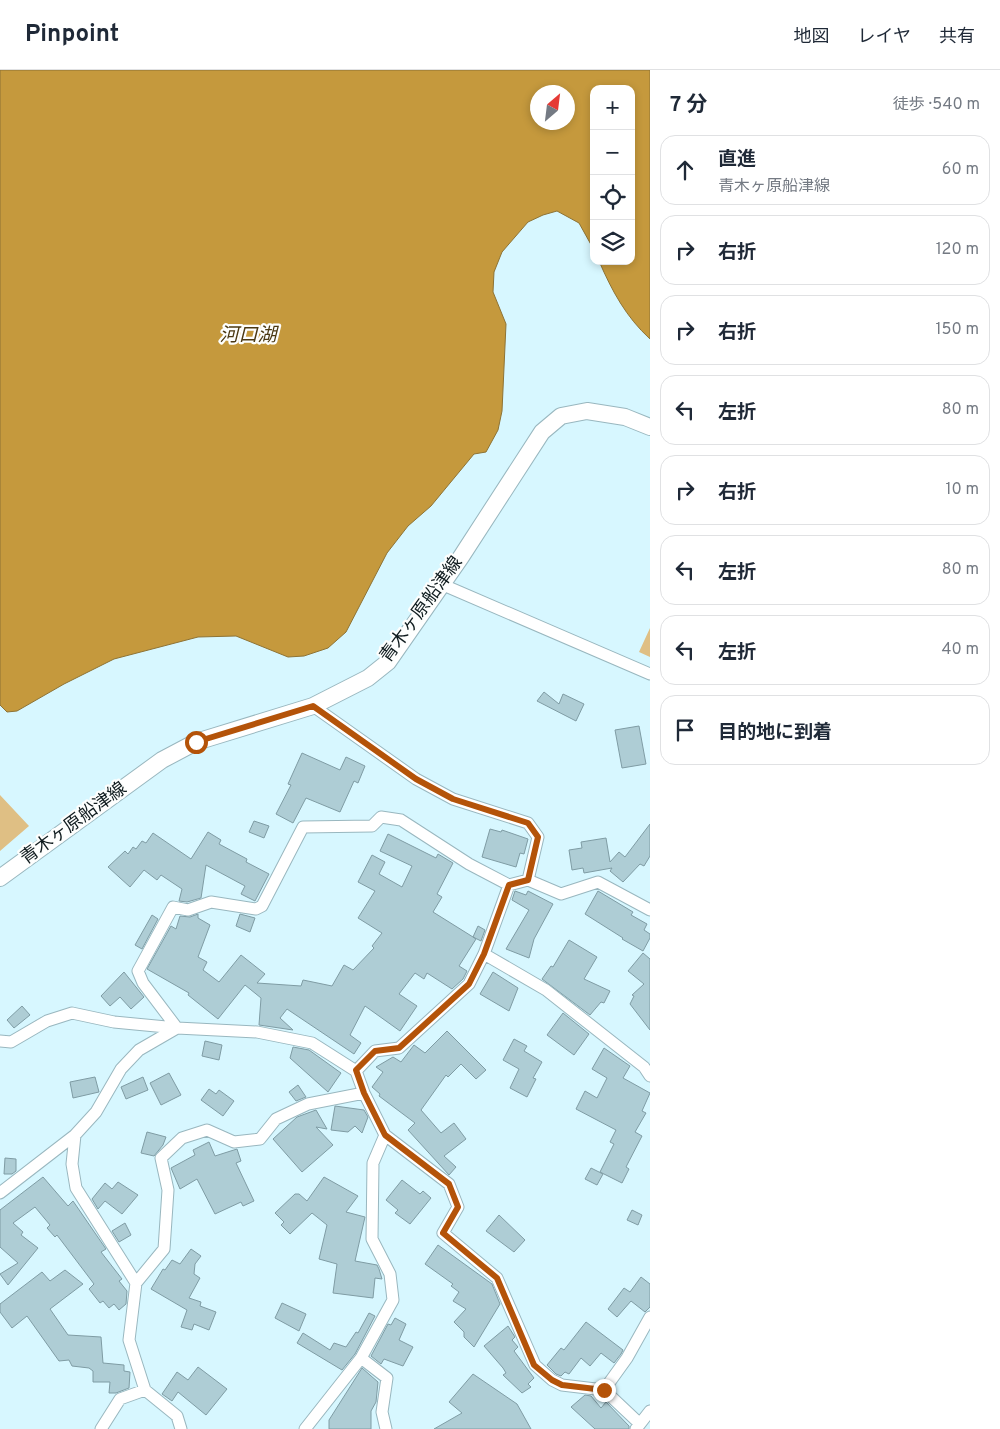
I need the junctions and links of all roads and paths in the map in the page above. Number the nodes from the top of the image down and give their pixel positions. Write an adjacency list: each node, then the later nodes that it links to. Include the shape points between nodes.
1 (650, 426): 2 (main road, 青木ヶ原船津線, via 625,417 587,410 561,416 542,432)
2 (441, 584): 3 (street); 4 (main road, 青木ヶ原船津線, via 388,662 368,678)
3 (650, 674)
4 (313, 706): 5 (main road, 青木ヶ原船津線, via 196,742 162,760); 6 (street, via 416,779 453,799 528,823 538,837)
5 (0, 878)
6 (528, 880): 7 (street); 8 (street, via 561,894 598,882)
7 (509, 885): 9 (street); 10 (street, via 469,864 401,820 381,817 372,826 303,827 262,906 256,909 211,902 188,910 173,908 138,971 143,983)
8 (650, 910)
9 (484, 954): 12 (street, via 469,984 399,1048 375,1051); 13 (street, via 546,990 644,1067)
10 (177, 1028): 11 (street, via 114,1022 72,1013 47,1021 12,1042); 12 (street, via 257,1032 312,1043); 15 (street, via 139,1050 121,1069 96,1112)
11 (0, 1041)
12 (356, 1070): 14 (street)
13 (650, 1076)
14 (364, 1093): 16 (street); 18 (street, via 308,1104 276,1119 260,1140 234,1142 207,1130 182,1138 161,1158 168,1190 164,1249)
15 (76, 1135): 17 (street); 18 (street, via 72,1164 76,1188)
16 (385, 1135): 20 (street, via 373,1163 372,1239 390,1274 393,1300); 22 (street, via 449,1184 458,1207 443,1233 497,1278 534,1365 562,1385)
17 (0, 1193)
18 (136, 1283): 21 (street, via 129,1340)
19 (650, 1317): 22 (street)
20 (361, 1358): 27 (street); 28 (street, via 387,1378 382,1412)
21 (145, 1390): 25 (street, via 120,1399); 26 (street, via 177,1416)
22 (604, 1390): 24 (street)
23 (650, 1410): 24 (street)
24 (638, 1427)
25 (100, 1429)
26 (181, 1429)
27 (305, 1429)
28 (386, 1429)

